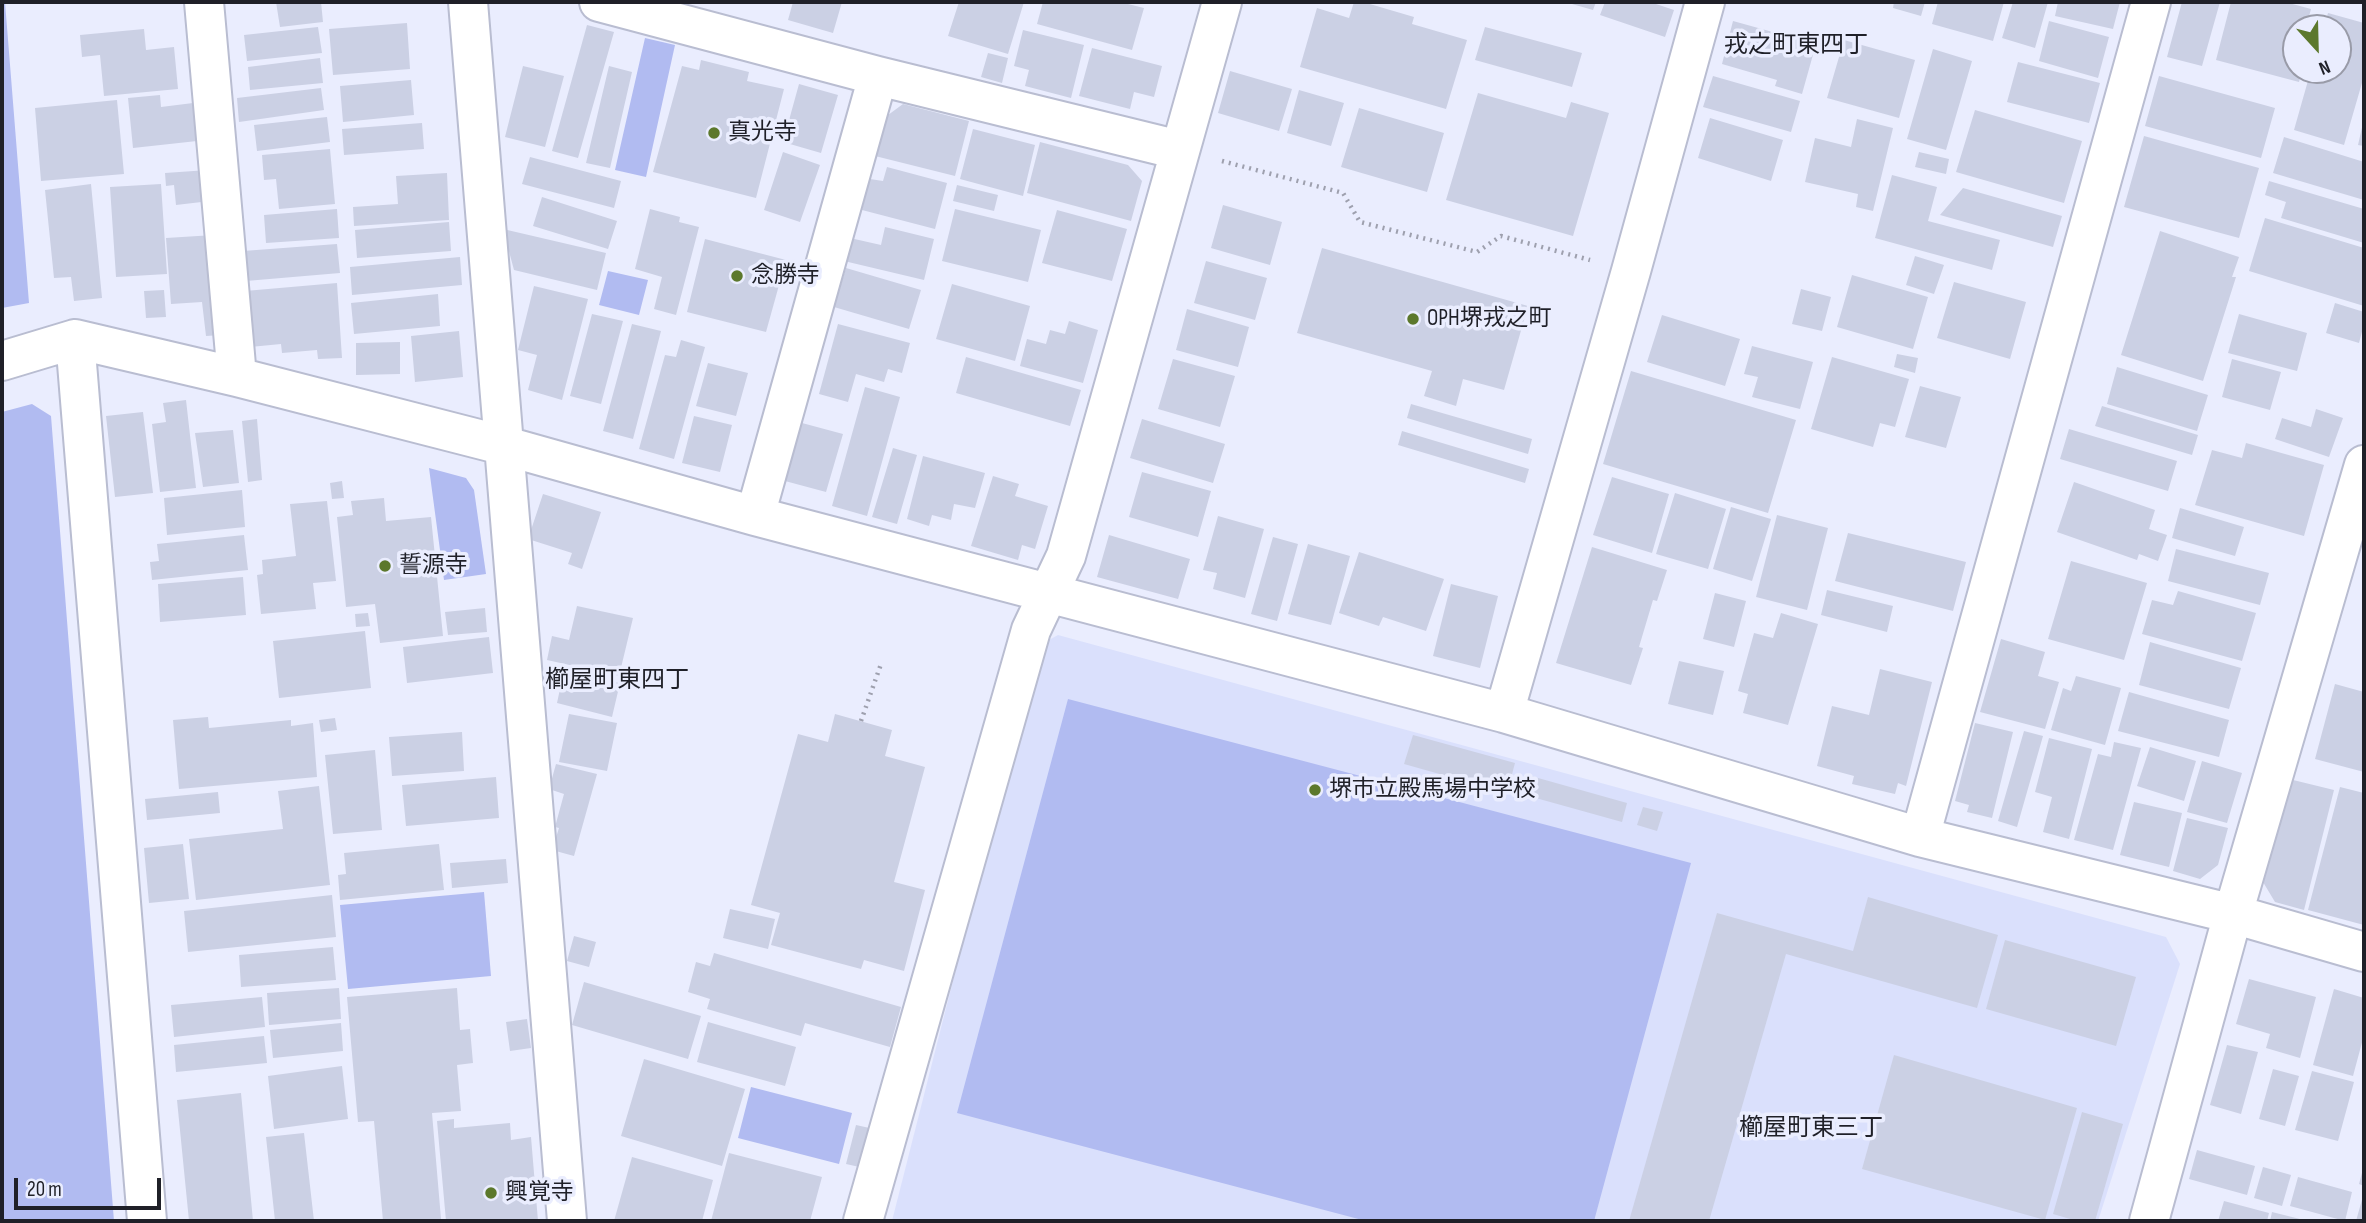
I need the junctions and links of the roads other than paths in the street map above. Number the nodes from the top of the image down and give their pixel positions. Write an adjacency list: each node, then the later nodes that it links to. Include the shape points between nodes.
1 (204, 2): 11 (street)
2 (468, 2): 12 (street)
3 (599, 2): 7 (street)
4 (1222, 2): 8 (street)
5 (1705, 2): 16 (street)
6 (2151, 2): 17 (street)
7 (878, 76): 8 (street); 14 (street)
8 (1179, 150): 15 (street, via 1066,556)
9 (75, 339): 10 (street); 11 (street); 20 (street)
10 (2, 360)
11 (237, 377): 12 (street)
12 (502, 445): 14 (street); 21 (street)
13 (2364, 464): 18 (street)
14 (755, 516): 15 (street)
15 (1049, 593): 16 (street); 22 (street, via 1031,630)
16 (1504, 713): 17 (street)
17 (1920, 837): 18 (street)
18 (2233, 914): 19 (street); 23 (street)
19 (2364, 952)
20 (147, 1221)
21 (567, 1221)
22 (863, 1221)
23 (2149, 1221)

